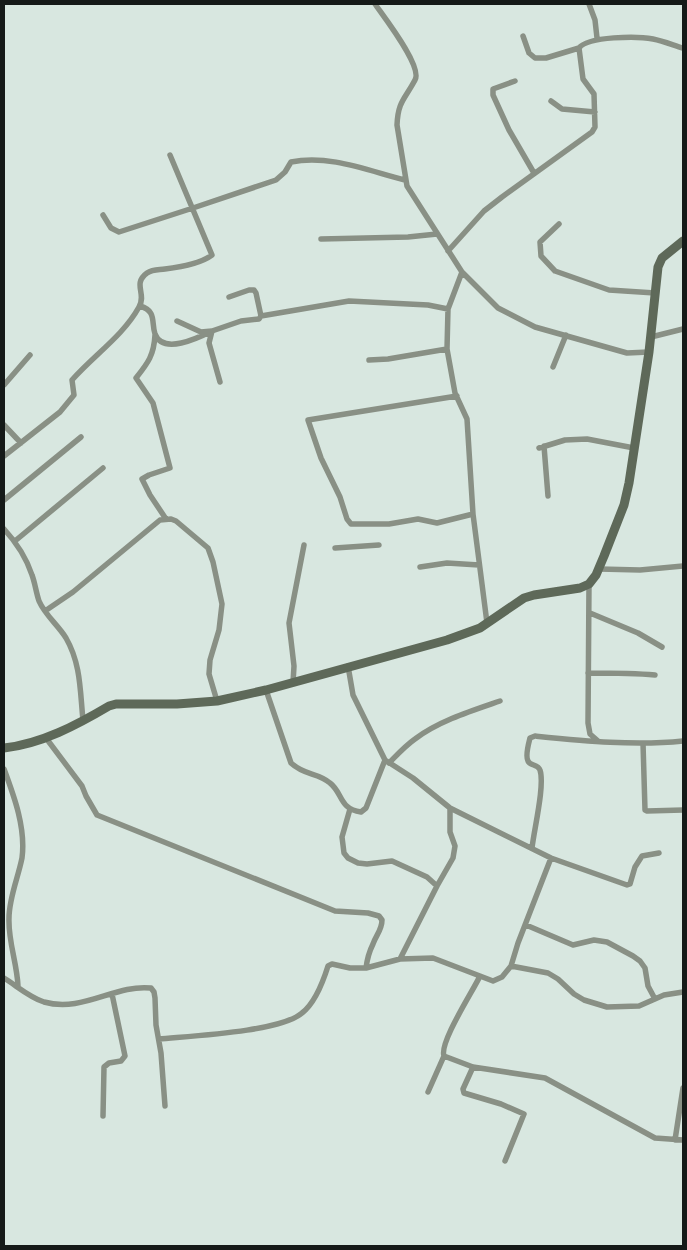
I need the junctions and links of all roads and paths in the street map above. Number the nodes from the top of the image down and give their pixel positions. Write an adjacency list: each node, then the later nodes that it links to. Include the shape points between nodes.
1 (375, 4): 12 (street, via 417,69 416,79 401,101 397,116)
2 (589, 4): 4 (street)
3 (524, 36): 5 (street, via 529,53 535,58)
4 (597, 38): 5 (street, via 584,42); 6 (street, via 653,39)
5 (578, 48): 9 (street, via 583,79 594,93)
6 (683, 48)
7 (515, 81): 11 (street, via 496,87 493,95 508,130)
8 (551, 101): 9 (street, via 562,109)
9 (594, 112): 11 (street, via 592,132)
10 (170, 155): 13 (street)
11 (534, 174): 19 (street, via 484,211)
12 (405, 180): 13 (street, via 342,164 299,160 291,162 276,180); 16 (street, via 412,197)
13 (193, 208): 14 (street, via 119,232 111,228); 23 (street, via 212,255 205,260 175,268 153,269 147,273 139,283)
14 (103, 215)
15 (559, 224): 21 (street, via 540,242 541,256 555,271 609,290)
16 (437, 234): 17 (street); 19 (street)
17 (321, 239)
18 (683, 241): 21 (street, via 662,258)
19 (448, 251): 20 (street)
20 (462, 272): 24 (street); 30 (street, via 498,308 535,327)
21 (655, 293): 31 (street)
22 (229, 297): 25 (street, via 254,290)
23 (140, 306): 29 (street, via 152,314); 44 (street, via 129,323 72,380 74,395 60,412)
24 (448, 309): 25 (street, via 428,305 349,302); 32 (street)
25 (261, 316): 28 (street)
26 (176, 320): 28 (street, via 201,332)
27 (683, 329): 31 (street)
28 (212, 331): 29 (street, via 172,346); 37 (street, via 209,343)
29 (156, 335): 51 (street, via 149,362 136,378 152,403 170,468 142,479)
30 (566, 335): 33 (street, via 627,353); 36 (street)
31 (651, 337): 33 (street)
32 (447, 350): 35 (street); 39 (street)
33 (649, 352): 45 (street)
34 (30, 355): 38 (street)
35 (369, 360)
36 (553, 367)
37 (220, 382)
38 (4, 386)
39 (457, 396): 50 (street, via 468,426); 50 (street, via 308,420 321,458 351,524 389,524 418,519 437,523)
40 (389, 410): 41 (street, via 365,415)
41 (336, 413)
42 (4, 425): 44 (street)
43 (82, 437): 49 (street)
44 (21, 443): 46 (street)
45 (634, 448): 48 (street, via 587,439 565,440 542,447); 60 (street, via 624,505)
46 (4, 456)
47 (103, 468): 53 (street)
48 (548, 496)
49 (4, 500)
50 (473, 514): 57 (street)
51 (166, 519): 62 (street, via 160,520); 71 (street, via 182,524 211,553 222,604 209,674)
52 (4, 529): 53 (street)
53 (15, 541): 62 (street, via 29,566 39,602)
54 (304, 544): 69 (street, via 289,623)
55 (379, 546): 56 (street)
56 (335, 548)
57 (480, 565): 59 (street); 64 (street)
58 (683, 566): 60 (street)
59 (420, 567)
60 (599, 569): 61 (street)
61 (589, 584): 63 (street); 64 (street, via 524,598)
62 (45, 611): 73 (street, via 65,637 75,660 80,675)
63 (590, 613): 65 (street); 67 (street)
64 (488, 623): 66 (street, via 447,640)
65 (662, 647)
66 (348, 666): 69 (street); 79 (street, via 353,695)
67 (588, 673): 68 (street); 76 (street, via 588,723 590,734)
68 (656, 676)
69 (293, 682): 70 (street)
70 (266, 690): 71 (street); 82 (street, via 291,763 299,770 332,784)
71 (217, 701): 73 (street, via 116,704)
72 (500, 701): 79 (street, via 424,733)
73 (83, 720): 74 (street)
74 (46, 738): 78 (street); 91 (street, via 82,786 97,815 335,911 379,916 381,929 370,950)
75 (683, 741): 77 (street)
76 (599, 742): 77 (street); 84 (street, via 535,736 530,739 528,761 540,772)
77 (643, 743): 83 (street, via 644,810)
78 (4, 748)
79 (387, 762): 81 (street); 82 (street, via 366,808 361,812)
80 (4, 769): 94 (street, via 22,830 23,846 8,916)
81 (450, 808): 84 (street); 87 (street, via 450,832 455,851)
82 (350, 809): 87 (street, via 342,837 348,858 367,864 392,861 427,877)
83 (683, 810)
84 (532, 848): 86 (street)
85 (659, 853): 86 (street, via 642,856 627,886)
86 (551, 858): 88 (street)
87 (437, 886): 89 (street)
88 (526, 925): 90 (street); 97 (street, via 573,945 594,940 607,942 633,956 645,968 648,986)
89 (400, 959): 91 (street); 92 (street, via 433,958)
90 (511, 966): 92 (street, via 496,981); 97 (street, via 548,973 574,994 593,1004 633,1008)
91 (366, 968): 98 (street, via 328,966 310,1005 288,1022)
92 (480, 976): 99 (street, via 446,1040)
93 (4, 978): 94 (street)
94 (18, 986): 96 (street, via 30,996 55,1004 87,1002)
95 (683, 992): 97 (street)
96 (112, 994): 98 (street, via 146,987 153,989); 104 (street, via 125,1056 121,1061 104,1067)
97 (655, 999)
98 (159, 1038): 103 (street)
99 (444, 1056): 100 (street); 102 (street)
100 (473, 1067): 105 (street, via 545,1078 655,1138); 107 (street, via 464,1093 524,1114)
101 (683, 1088): 105 (street)
102 (428, 1092)
103 (165, 1106)
104 (103, 1116)
105 (675, 1140): 106 (street)
106 (683, 1140)
107 (505, 1160)

